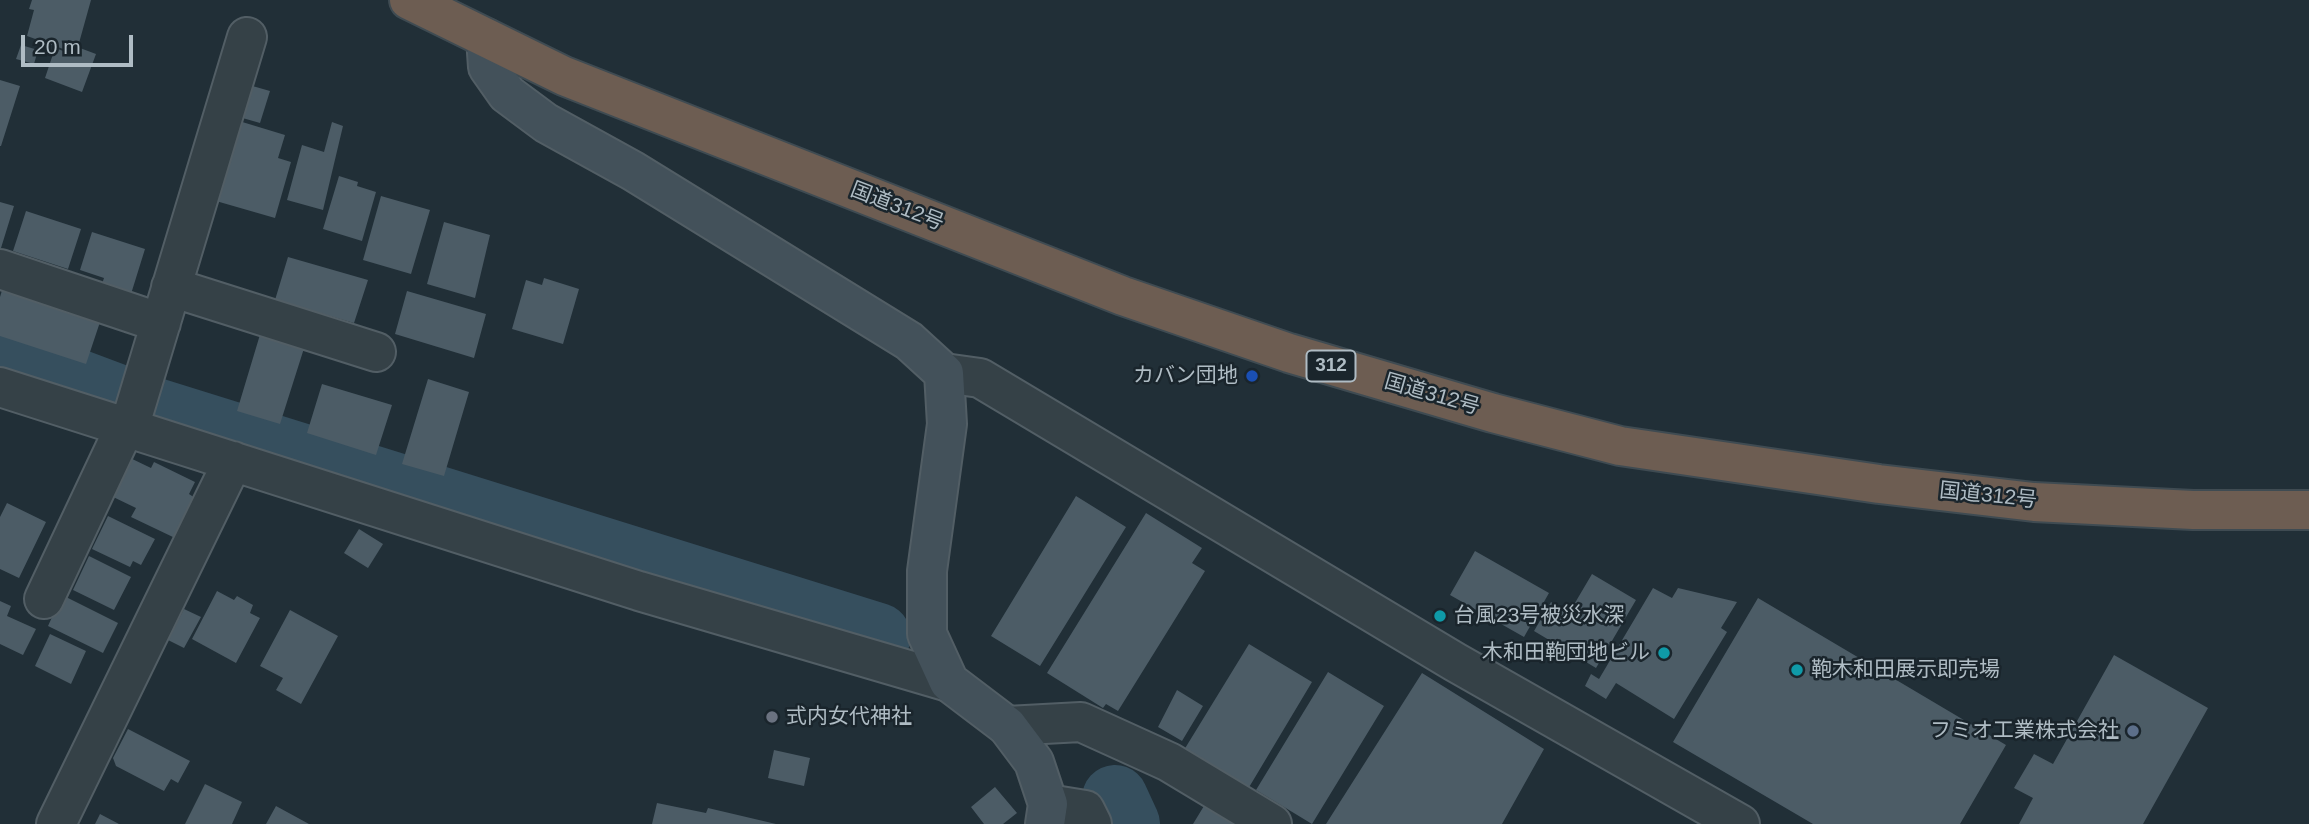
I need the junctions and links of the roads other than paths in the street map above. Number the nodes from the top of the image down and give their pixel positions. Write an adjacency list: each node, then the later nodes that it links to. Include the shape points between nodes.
1 (409, 0): 3 (highway, 国道312号 / 312)
2 (247, 37): 5 (street)
3 (486, 38): 7 (street, via 488,67 507,94 546,123 633,171 909,341); 11 (highway, 国道312号 / 312, via 564,76 1123,296 1289,354 1620,446 1765,470 2034,502)
4 (0, 269): 5 (street)
5 (166, 305): 6 (street); 9 (street)
6 (376, 352)
7 (944, 373): 13 (street, via 947,424 927,571 926,634); 19 (street, via 980,378 1455,662)
8 (0, 387): 9 (street)
9 (127, 427): 10 (street); 12 (street)
10 (233, 461): 13 (street, via 639,591); 16 (street)
11 (2309, 510)
12 (44, 599)
13 (949, 682): 14 (street)
14 (1007, 726): 15 (street, via 1034,762); 18 (street, via 1081,722 1169,762)
15 (1047, 814): 17 (street, via 1084,810)
16 (56, 824)
17 (1093, 824)
18 (1272, 824)
19 (1740, 824)

